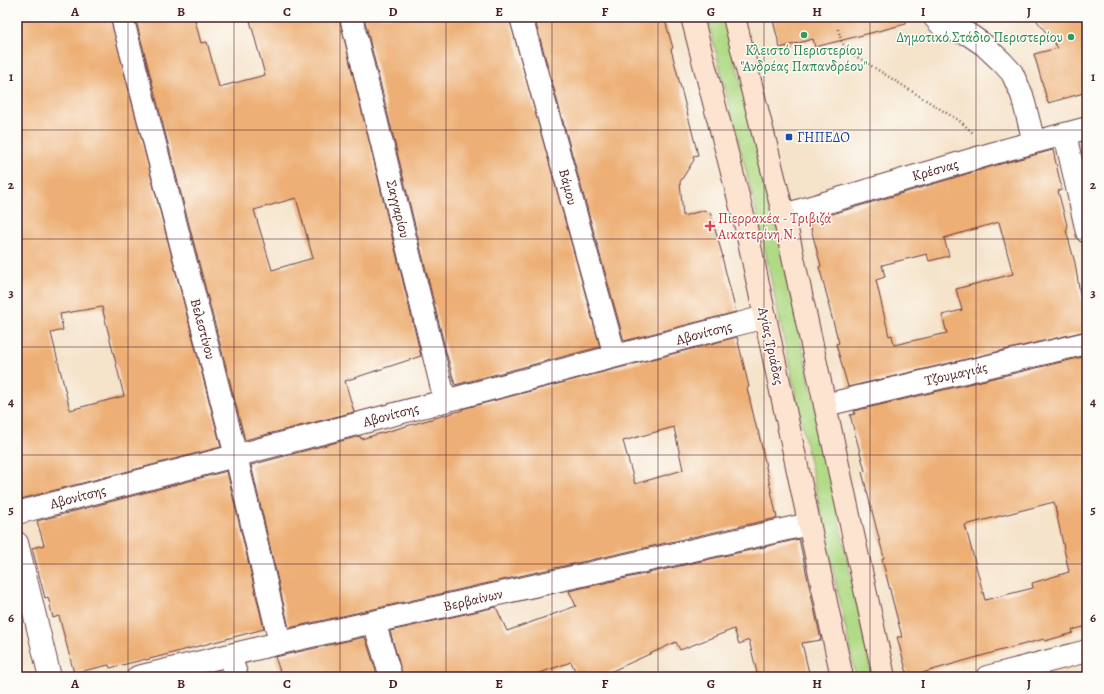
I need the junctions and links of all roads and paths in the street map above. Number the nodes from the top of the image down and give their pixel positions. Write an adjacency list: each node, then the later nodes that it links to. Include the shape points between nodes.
1 (122, 17): 19 (street, Βελεστίνου)
2 (351, 17): 17 (street, Σαγγαρίου)
3 (521, 17): 16 (street, Βάμου)
4 (692, 17): 14 (street, Αγίας Τριάδας, via 745,223)
5 (734, 17): 12 (street)
6 (934, 17): 10 (street, via 944,28 968,34 984,45 1012,73 1022,95)
7 (838, 29): 11 (path, via 842,44 854,54 961,122)
8 (1087, 128): 9 (street, Κρέσνας)
9 (1066, 134): 10 (street, Κρέσνας); 13 (street)
10 (1034, 142): 11 (street, Κρέσνας)
11 (994, 153): 12 (street, Κρέσνας)
12 (784, 215): 18 (street)
13 (1087, 232)
14 (765, 317): 16 (street, Αβονίτσης); 21 (street, Αγίας Τριάδας)
15 (1087, 343): 18 (street, Τζουμαγιάς)
16 (615, 356): 17 (street, Αβονίτσης)
17 (445, 401): 19 (street, Αβονίτσης)
18 (825, 406): 32 (street)
19 (236, 456): 20 (street, Αβονίτσης); 24 (street, Βελεστίνου)
20 (17, 513)
21 (809, 524): 23 (street, Βερβαίνων); 31 (street, Αγίας Τριάδας)
22 (17, 543): 27 (street)
23 (374, 622): 24 (street, Βερβαίνων); 30 (street)
24 (280, 643): 26 (street, Βερβαίνων)
25 (1087, 651): 33 (street)
26 (230, 655): 28 (street, Βερβαίνων); 29 (street)
27 (50, 677)
28 (138, 677)
29 (237, 677)
30 (391, 677)
31 (842, 677)
32 (884, 677)
33 (987, 677)

